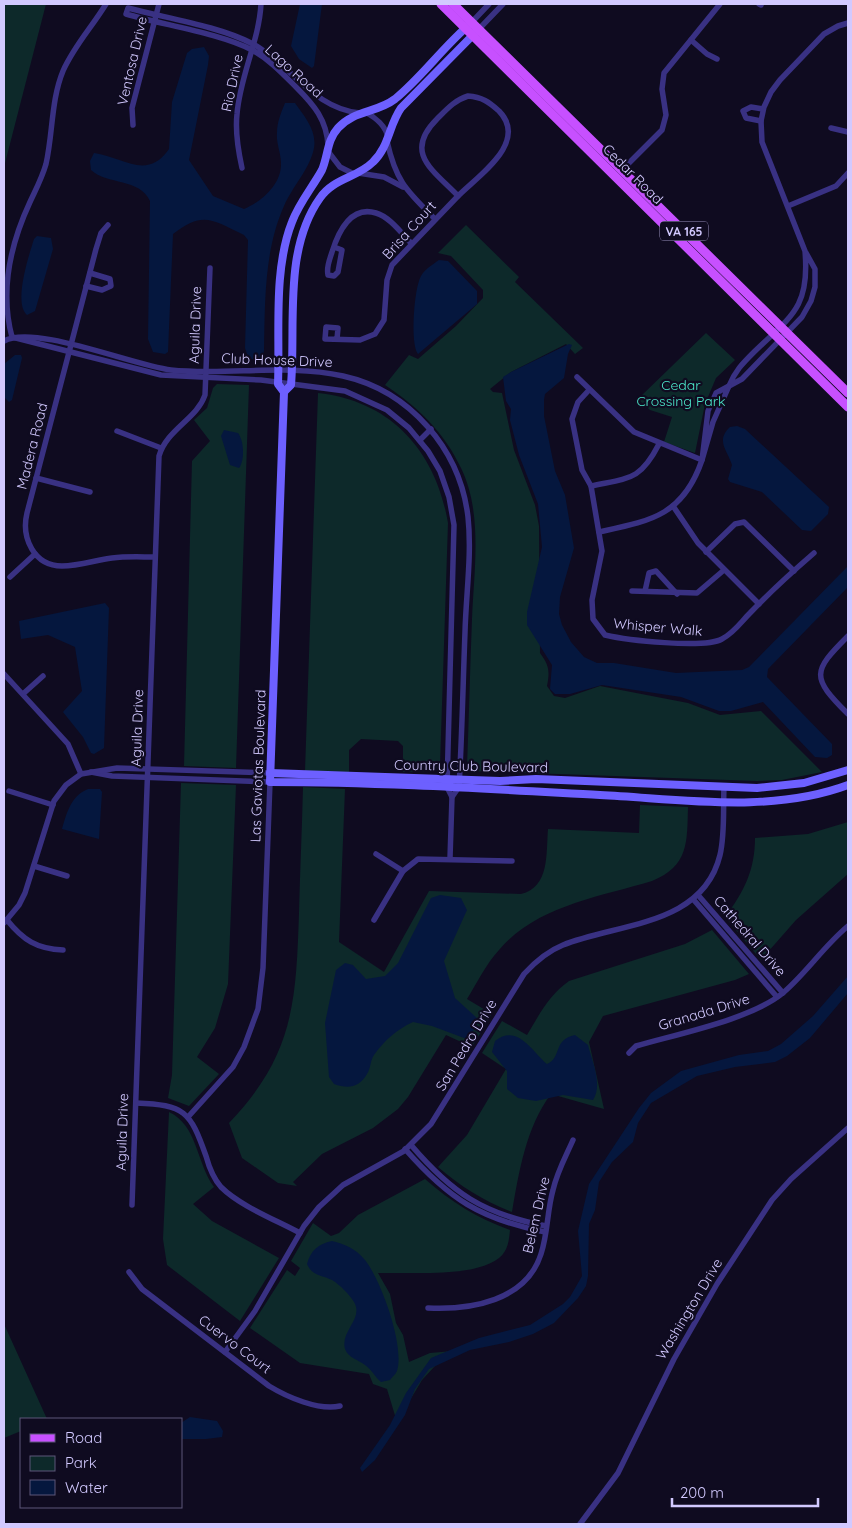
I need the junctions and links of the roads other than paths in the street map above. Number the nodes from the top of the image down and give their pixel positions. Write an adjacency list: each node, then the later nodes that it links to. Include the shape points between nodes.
1 (106, 4): 40 (street, via 70,56 58,90 40,184 22,220 7,271 4,298)
2 (159, 4): 9 (street, Ventosa Drive)
3 (261, 4): 13 (street, Rio Drive)
4 (441, 4): 11 (main road, Cedar Road / VA 165)
5 (453, 4): 11 (main road, Cedar Road / VA 165)
6 (489, 4): 11 (street)
7 (503, 4): 11 (street)
8 (720, 4): 12 (street)
9 (155, 19): 13 (street, Lago Road, via 224,32); 18 (street, Ventosa Drive, via 132,108)
10 (848, 23): 15 (street, via 824,34 775,86)
11 (472, 28): 16 (street, via 395,98); 21 (street, via 401,108); 24 (main road, Cedar Road / VA 165)
12 (691, 40): 14 (street); 24 (street, via 664,73 662,89 666,115 662,130)
13 (253, 47): 16 (street, Lago Road, via 280,62 325,103); 22 (street, Lago Road, via 317,108 325,126); 23 (street, Rio Drive, via 237,113 236,132)
14 (717, 59)
15 (763, 109): 17 (street); 17 (street, via 751,107 743,112 746,118)
16 (362, 113): 21 (street, Lago Road, via 379,122); 22 (street, via 339,127)
17 (761, 121): 29 (street, via 764,146)
18 (133, 125)
19 (831, 128): 20 (street)
20 (848, 132)
21 (388, 139): 26 (street, via 375,160); 27 (street, Lago Road, via 393,167)
22 (328, 149): 26 (street, Lago Road, via 340,167); 46 (street, via 322,169 292,222 283,254)
23 (242, 168)
24 (619, 173): 38 (main road, Cedar Road / VA 165); 39 (main road, Cedar Road / VA 165)
25 (848, 173): 29 (street, via 836,186)
26 (356, 174): 27 (street, Lago Road, via 384,177); 47 (street, via 339,180 327,190 306,228 296,266)
27 (404, 188): 30 (street, Lago Road)
28 (458, 196): 28 (street, Brisa Court, via 503,150 508,140 508,128 503,117 489,102 477,97 468,96 455,102 430,126 422,140 421,152 426,164); 30 (street, Brisa Court)
29 (788, 206): 34 (street)
30 (435, 219): 32 (street, Brisa Court)
31 (108, 224): 36 (street, Madera Road, via 100,236)
32 (412, 243): 33 (street, via 384,216 365,212 350,217); 41 (street, Brisa Court, via 389,271 385,317 380,328 366,339)
33 (334, 247): 33 (street, via 327,272 334,276 338,272 342,250)
34 (805, 251): 38 (street, via 803,296); 38 (street, via 815,269 815,287 808,309)
35 (210, 268): 45 (street, Aguila Drive)
36 (90, 273): 37 (street, Madera Road); 37 (street, via 110,279 111,286 102,290)
37 (86, 286): 43 (street, Madera Road)
38 (784, 329): 39 (street); 39 (street); 55 (main road, Cedar Road / VA 165)
39 (776, 336): 52 (street, via 742,379); 52 (street, via 734,371); 56 (main road, Cedar Road / VA 165)
40 (12, 337): 42 (street, Club House Drive); 43 (street, Club House Drive, via 38,337); 44 (street, Club House Drive)
41 (337, 340)
42 (4, 341)
43 (70, 345): 44 (street, Madera Road); 45 (street, Club House Drive, via 171,370)
44 (69, 352): 49 (street, Club House Drive, via 161,375); 63 (street, Madera Road)
45 (206, 371): 46 (street, Club House Drive); 49 (street, Aguila Drive)
46 (278, 371): 47 (street, Club House Drive); 50 (street)
47 (292, 371): 51 (street); 57 (street, Club House Drive, via 360,380 397,399)
48 (577, 377): 53 (street)
49 (206, 378): 50 (street, Club House Drive, via 261,380); 61 (street, Aguila Drive, via 203,401)
50 (278, 384): 51 (street, Club House Drive); 54 (street)
51 (290, 384): 54 (street); 59 (street, Club House Drive, via 327,387 355,394 387,410)
52 (729, 386): 62 (street, via 713,422); 62 (street, via 716,393 710,407 704,428)
53 (589, 390): 60 (street, via 634,432); 64 (street, Whisper Walk, via 578,402 572,420 582,470)
54 (284, 392): 89 (street, Las Gaviotas Boulevard)
55 (848, 393)
56 (848, 407)
57 (431, 429): 59 (street); 91 (street, Club House Drive, via 454,467 468,516)
58 (117, 431): 61 (street)
59 (420, 440): 90 (street, Club House Drive, via 442,475 454,526)
60 (659, 444): 62 (street); 64 (street, via 636,475)
61 (161, 448): 71 (street, Aguila Drive)
62 (702, 460): 66 (street, via 693,480)
63 (36, 478): 65 (street); 70 (street, Madera Road, via 25,525)
64 (591, 486): 67 (street, Whisper Walk)
65 (90, 492)
66 (673, 506): 67 (street, via 645,522); 68 (street)
67 (599, 532): 78 (street, Whisper Walk, via 602,555 593,591 593,619 605,635 649,641 712,643 728,636)
68 (706, 552): 72 (street); 73 (street, via 735,524 744,522)
69 (814, 553): 73 (street, Whisper Walk)
70 (35, 554): 71 (street, via 50,563 64,566 113,558); 74 (street)
71 (155, 557): 84 (street, Aguila Drive)
72 (724, 570): 77 (street, via 701,591); 78 (street)
73 (794, 571): 78 (street, Whisper Walk)
74 (10, 577)
75 (632, 591): 76 (street)
76 (645, 592): 77 (street); 77 (street, via 649,573 656,571)
77 (677, 594)
78 (759, 604)
79 (848, 636): 83 (street, via 825,660 820,674 826,692)
80 (4, 674): 82 (street)
81 (43, 676): 82 (street)
82 (24, 694): 87 (street, via 68,744)
83 (848, 713)
84 (148, 770): 86 (street, Country Club Boulevard, via 113,768); 88 (street, Aguila Drive); 89 (street, Country Club Boulevard)
85 (848, 770): 93 (street, Country Club Boulevard, via 790,786)
86 (91, 772): 87 (street, Country Club Boulevard); 88 (street, Country Club Boulevard)
87 (81, 774): 97 (street, Country Club Boulevard, via 66,785)
88 (147, 777): 89 (street, Country Club Boulevard); 112 (street, Aguila Drive)
89 (270, 777): 90 (street, Country Club Boulevard); 113 (street, Las Gaviotas Boulevard, via 263,968 258,1010 233,1067)
90 (447, 783): 91 (street, Country Club Boulevard); 95 (street)
91 (459, 784): 93 (street, Country Club Boulevard, via 536,779); 95 (street); 96 (street, Country Club Boulevard)
92 (848, 785): 96 (street, Country Club Boulevard, via 778,802)
93 (724, 787): 96 (street, San Pedro Drive)
94 (9, 791): 97 (street)
95 (452, 797): 99 (street)
96 (723, 801): 104 (street, San Pedro Drive, via 720,855 711,878)
97 (53, 804): 101 (street, Country Club Boulevard)
98 (376, 854): 102 (street)
99 (450, 858): 100 (street); 102 (street, via 418,859)
100 (512, 861)
101 (34, 866): 103 (street); 106 (street, Country Club Boulevard, via 25,893)
102 (403, 872): 105 (street)
103 (67, 876)
104 (696, 897): 109 (street, Cathedral Drive); 110 (street, Cathedral Drive); 116 (street, San Pedro Drive, via 667,914 564,945 537,961 510,995 439,1114)
105 (374, 920)
106 (5, 922): 108 (street, via 32,944 47,950)
107 (848, 926): 109 (street, Granada Drive)
108 (63, 950)
109 (783, 993): 110 (street, Granada Drive)
110 (777, 997): 111 (street, Granada Drive, via 744,1014 636,1046)
111 (629, 1053)
112 (136, 1103): 113 (street, via 167,1105); 117 (street, Aguila Drive)
113 (188, 1117): 119 (street, via 195,1127 210,1169 223,1188)
114 (848, 1128): 124 (street, Washington Drive, via 772,1200 717,1284 674,1359 618,1473)
115 (573, 1140): 118 (street, Belem Drive, via 553,1188)
116 (408, 1147): 118 (street, via 462,1195 501,1215); 119 (street, San Pedro Drive, via 337,1190 315,1211)
117 (132, 1205)
118 (546, 1229): 121 (street, Belem Drive, via 537,1263 515,1290 489,1301 455,1308)
119 (300, 1233): 122 (street, San Pedro Drive, via 255,1312)
120 (129, 1272): 122 (street, Cuervo Court, via 142,1289)
121 (428, 1308)
122 (225, 1352): 123 (street, Cuervo Court, via 278,1391 324,1407)
123 (340, 1406)
124 (580, 1524)

